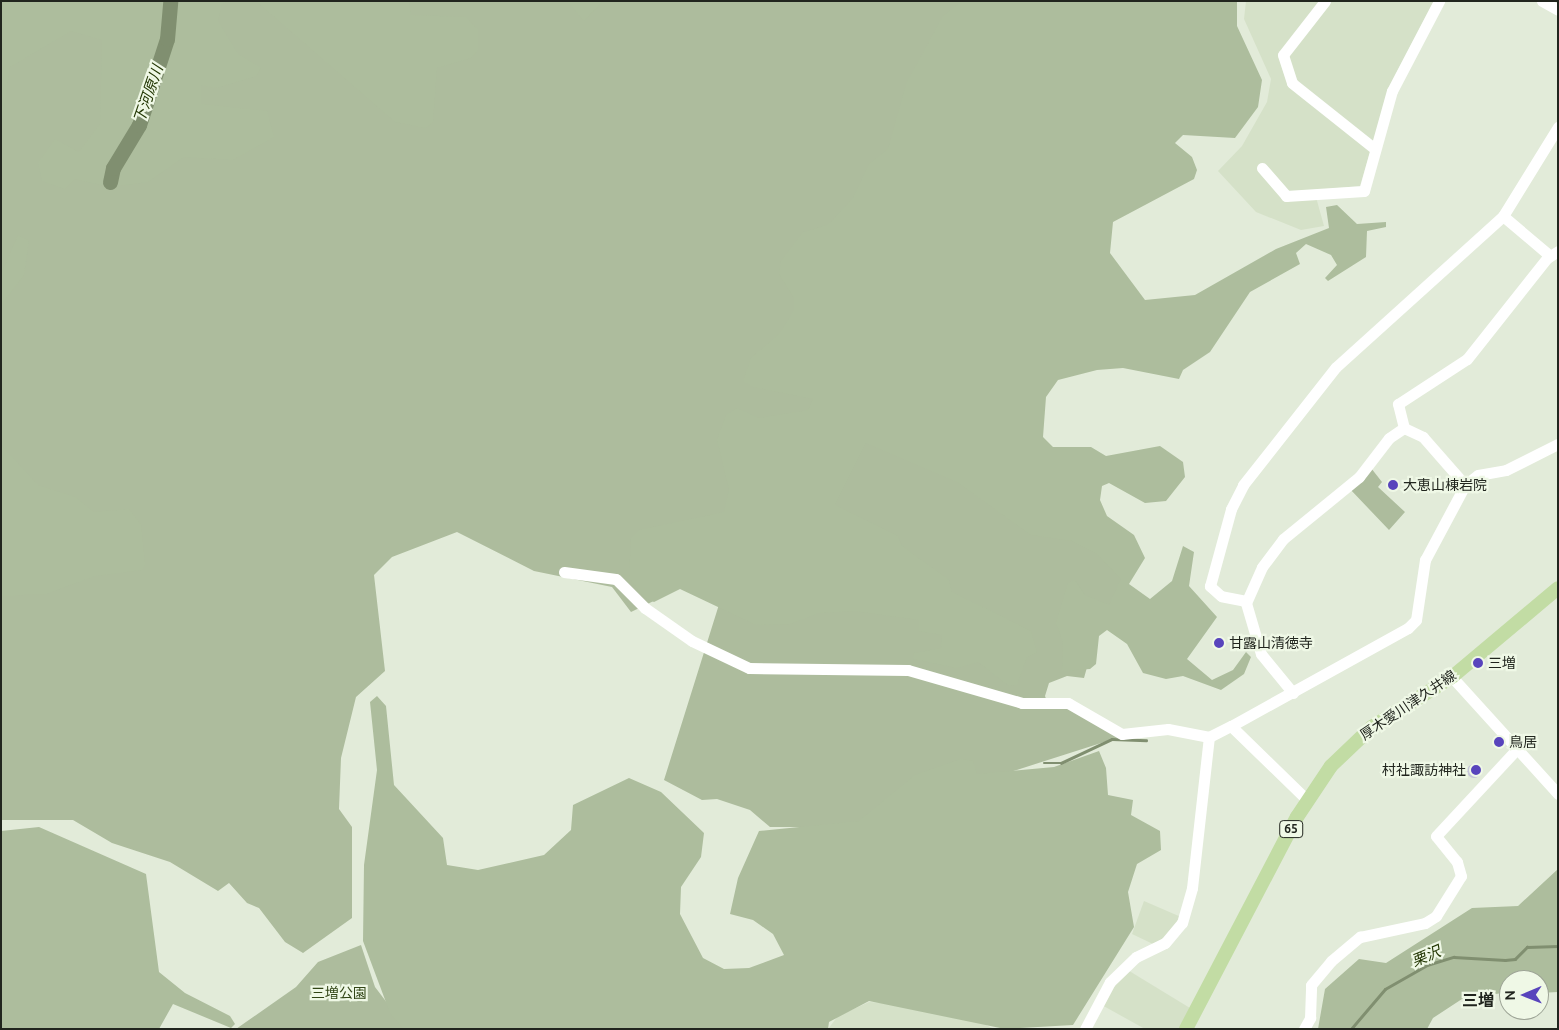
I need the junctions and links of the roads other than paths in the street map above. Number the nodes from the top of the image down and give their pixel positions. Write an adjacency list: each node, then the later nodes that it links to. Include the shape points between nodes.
1 (1325, 1): 6 (street, via 1283,55 1292,83)
2 (1439, 1): 6 (street, via 1392,91)
3 (1542, 1): 4 (street)
4 (1558, 10)
5 (1558, 127): 8 (street)
6 (1375, 149): 7 (street, via 1364,191 1286,196)
7 (1262, 168)
8 (1503, 216): 9 (street); 15 (street, via 1336,367 1243,485 1231,509 1210,586 1221,596)
9 (1555, 253): 10 (street, via 1467,359 1398,404)
10 (1404, 428): 12 (street, via 1423,437); 15 (street, via 1389,438 1359,477 1283,539)
11 (1558, 444): 12 (street, via 1506,470 1478,475)
12 (1465, 485): 17 (street, via 1425,560 1416,620 1392,639)
13 (564, 572): 19 (street, via 616,579 645,608 692,641 749,668 908,670 1022,703 1068,704 1122,734 1168,729)
14 (1558, 588): 16 (main road, 厚木愛川津久井線 / 65)
15 (1246, 601): 17 (street, via 1261,654)
16 (1452, 677): 20 (street); 22 (main road, 厚木愛川津久井線 / 65, via 1357,739)
17 (1292, 693): 18 (street)
18 (1232, 726): 19 (street); 22 (street)
19 (1209, 738): 23 (street, via 1192,888 1182,923 1165,943 1132,959 1110,982)
20 (1516, 750): 21 (street); 25 (street, via 1436,836 1457,862 1461,876 1436,916 1425,923 1360,937 1331,961 1311,985 1310,1018)
21 (1558, 794)
22 (1307, 800): 24 (main road, 厚木愛川津久井線 / 65)
23 (1085, 1029)
24 (1186, 1029)
25 (1304, 1029)

